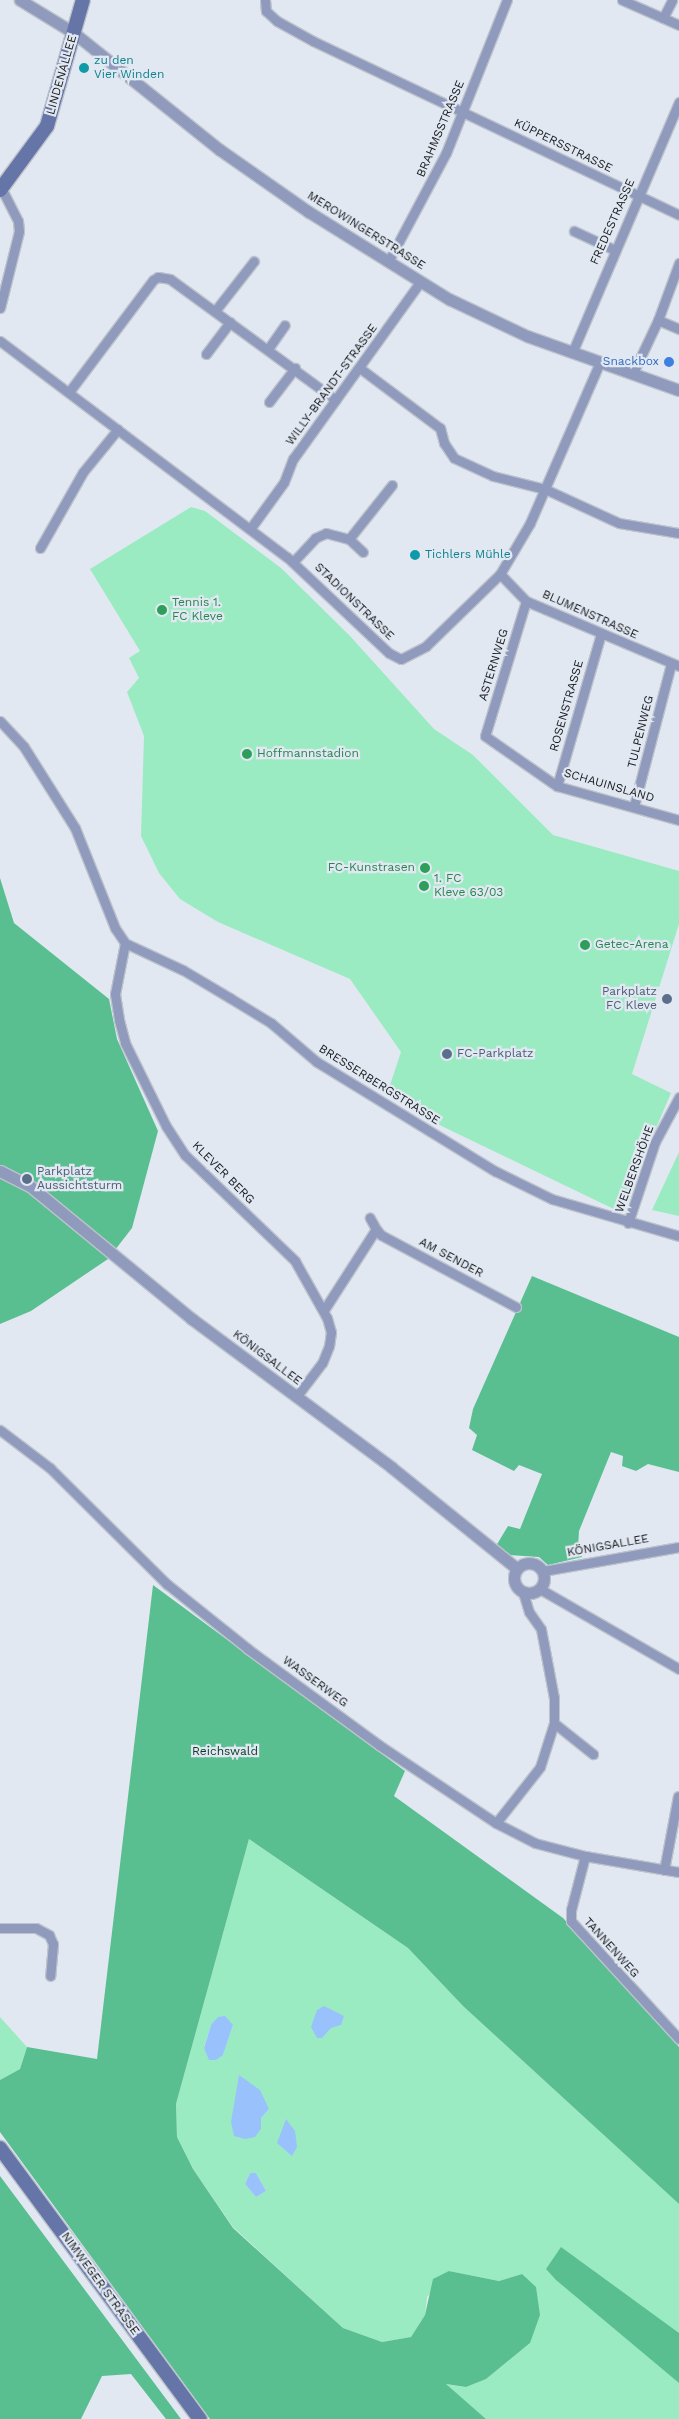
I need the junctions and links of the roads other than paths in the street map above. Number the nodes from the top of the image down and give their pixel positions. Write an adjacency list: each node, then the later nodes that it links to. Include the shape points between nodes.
1 (20, 0): 9 (street, MEROWINGERSTRASSE)
2 (83, 0): 9 (main road, LINDENALLEE)
3 (265, 0): 11 (street, KÜPPERSSTRASSE, via 266,11 284,25 395,82)
4 (506, 0): 11 (street, BRAHMSSTRASSE)
5 (622, 0): 7 (street)
6 (672, 0): 7 (street)
7 (663, 18): 8 (street)
8 (679, 25)
9 (74, 33): 12 (main road, LINDENALLEE, via 47,126); 18 (street, MEROWINGERSTRASSE, via 220,150)
10 (679, 102): 13 (street, FREDESTRASSE)
11 (463, 112): 13 (street, KÜPPERSSTRASSE); 18 (street, BRAHMSSTRASSE, via 428,192)
12 (1, 189): 21 (street, LINDENALLEE, via 18,221 19,231)
13 (639, 196): 14 (street, KÜPPERSSTRASSE); 16 (street, FREDESTRASSE)
14 (679, 215)
15 (574, 231): 16 (street)
16 (615, 250): 29 (street, FREDESTRASSE)
17 (254, 261): 22 (street)
18 (388, 262): 20 (street, MEROWINGERSTRASSE)
19 (679, 263): 23 (street)
20 (420, 282): 29 (street, MEROWINGERSTRASSE, via 494,321); 33 (street, WILLY-BRANDT-STRASSE)
21 (0, 308)
22 (215, 311): 24 (street); 36 (street, via 170,279 153,280)
23 (658, 320): 26 (street); 34 (street)
24 (230, 322): 28 (street); 30 (street)
25 (285, 325): 28 (street)
26 (679, 329)
27 (0, 341): 36 (street, STADIONSTRASSE)
28 (268, 349): 32 (street)
29 (572, 353): 31 (street, MEROWINGERSTRASSE)
30 (206, 354)
31 (599, 364): 34 (street, MEROWINGERSTRASSE); 41 (street, STADIONSTRASSE)
32 (295, 368): 37 (street); 38 (street)
33 (360, 369): 37 (street, WILLY-BRANDT-STRASSE); 41 (street, via 440,428 444,443 454,458 493,476)
34 (633, 373): 35 (street, MEROWINGERSTRASSE)
35 (679, 390)
36 (69, 392): 39 (street, STADIONSTRASSE)
37 (336, 400): 42 (street, WILLY-BRANDT-STRASSE, via 293,459 284,482)
38 (269, 402)
39 (118, 430): 42 (street, STADIONSTRASSE); 45 (street, via 83,472)
40 (392, 485): 44 (street)
41 (545, 489): 43 (street, via 619,523); 48 (street, STADIONSTRASSE, via 530,523)
42 (250, 529): 47 (street, STADIONSTRASSE)
43 (679, 533)
44 (349, 539): 46 (street); 47 (street, via 326,533 315,538)
45 (40, 548)
46 (363, 552)
47 (293, 562): 48 (street, STADIONSTRASSE, via 388,653 402,659 426,646)
48 (500, 574): 49 (street, BLUMENSTRASSE)
49 (526, 601): 50 (street, BLUMENSTRASSE); 53 (street, ASTERNWEG)
50 (601, 634): 51 (street, BLUMENSTRASSE); 54 (street, ROSENSTRASSE)
51 (675, 665): 55 (street, TULPENWEG)
52 (0, 721): 57 (street, via 24,747 75,828 115,928)
53 (485, 736): 54 (street, SCHAUINSLAND)
54 (557, 786): 55 (street, SCHAUINSLAND)
55 (634, 806): 56 (street, SCHAUINSLAND)
56 (679, 820)
57 (125, 943): 61 (street, BRESSERBERGSTRASSE, via 183,970 271,1023 317,1062 495,1171 552,1199); 65 (street, KLEVER BERG, via 115,994 119,1020 125,1043 166,1126 185,1155 295,1261)
58 (679, 1097): 61 (street, WELBERSHÖHE, via 656,1142)
59 (0, 1171): 66 (street, KÖNIGSALLEE, via 30,1186 192,1319)
60 (370, 1218): 62 (street, AM SENDER)
61 (628, 1223): 63 (street, BRESSERBERGSTRASSE)
62 (376, 1229): 64 (street, AM SENDER, via 381,1235); 65 (street)
63 (679, 1236)
64 (516, 1307)
65 (324, 1310): 66 (street, KLEVER BERG, via 331,1332 329,1346 322,1363)
66 (296, 1397): 69 (street, KÖNIGSALLEE)
67 (0, 1430): 77 (street, WASSERWEG, via 50,1468 167,1584 248,1649 379,1745)
68 (679, 1547): 70 (street, KÖNIGSALLEE)
69 (516, 1568): 70 (street, KÖNIGSALLEE, via 533,1563); 72 (street, via 514,1584)
70 (542, 1571): 71 (street, via 544,1578)
71 (540, 1589): 72 (street); 73 (street)
72 (523, 1592): 74 (street, via 529,1612 541,1629 554,1698)
73 (679, 1669)
74 (554, 1723): 75 (street); 77 (street, via 540,1767)
75 (593, 1754)
76 (678, 1796): 79 (street)
77 (496, 1823): 78 (street, WASSERWEG, via 535,1843)
78 (586, 1856): 79 (street, WASSERWEG); 83 (street, TANNENWEG, via 571,1921)
79 (664, 1870): 80 (street, WASSERWEG)
80 (679, 1872)
81 (0, 1928): 82 (street, via 36,1928 49,1936 53,1944)
82 (50, 1976)
83 (679, 2039)
84 (0, 2148): 85 (main road, NIMWEGER STRASSE)
85 (200, 2419)

